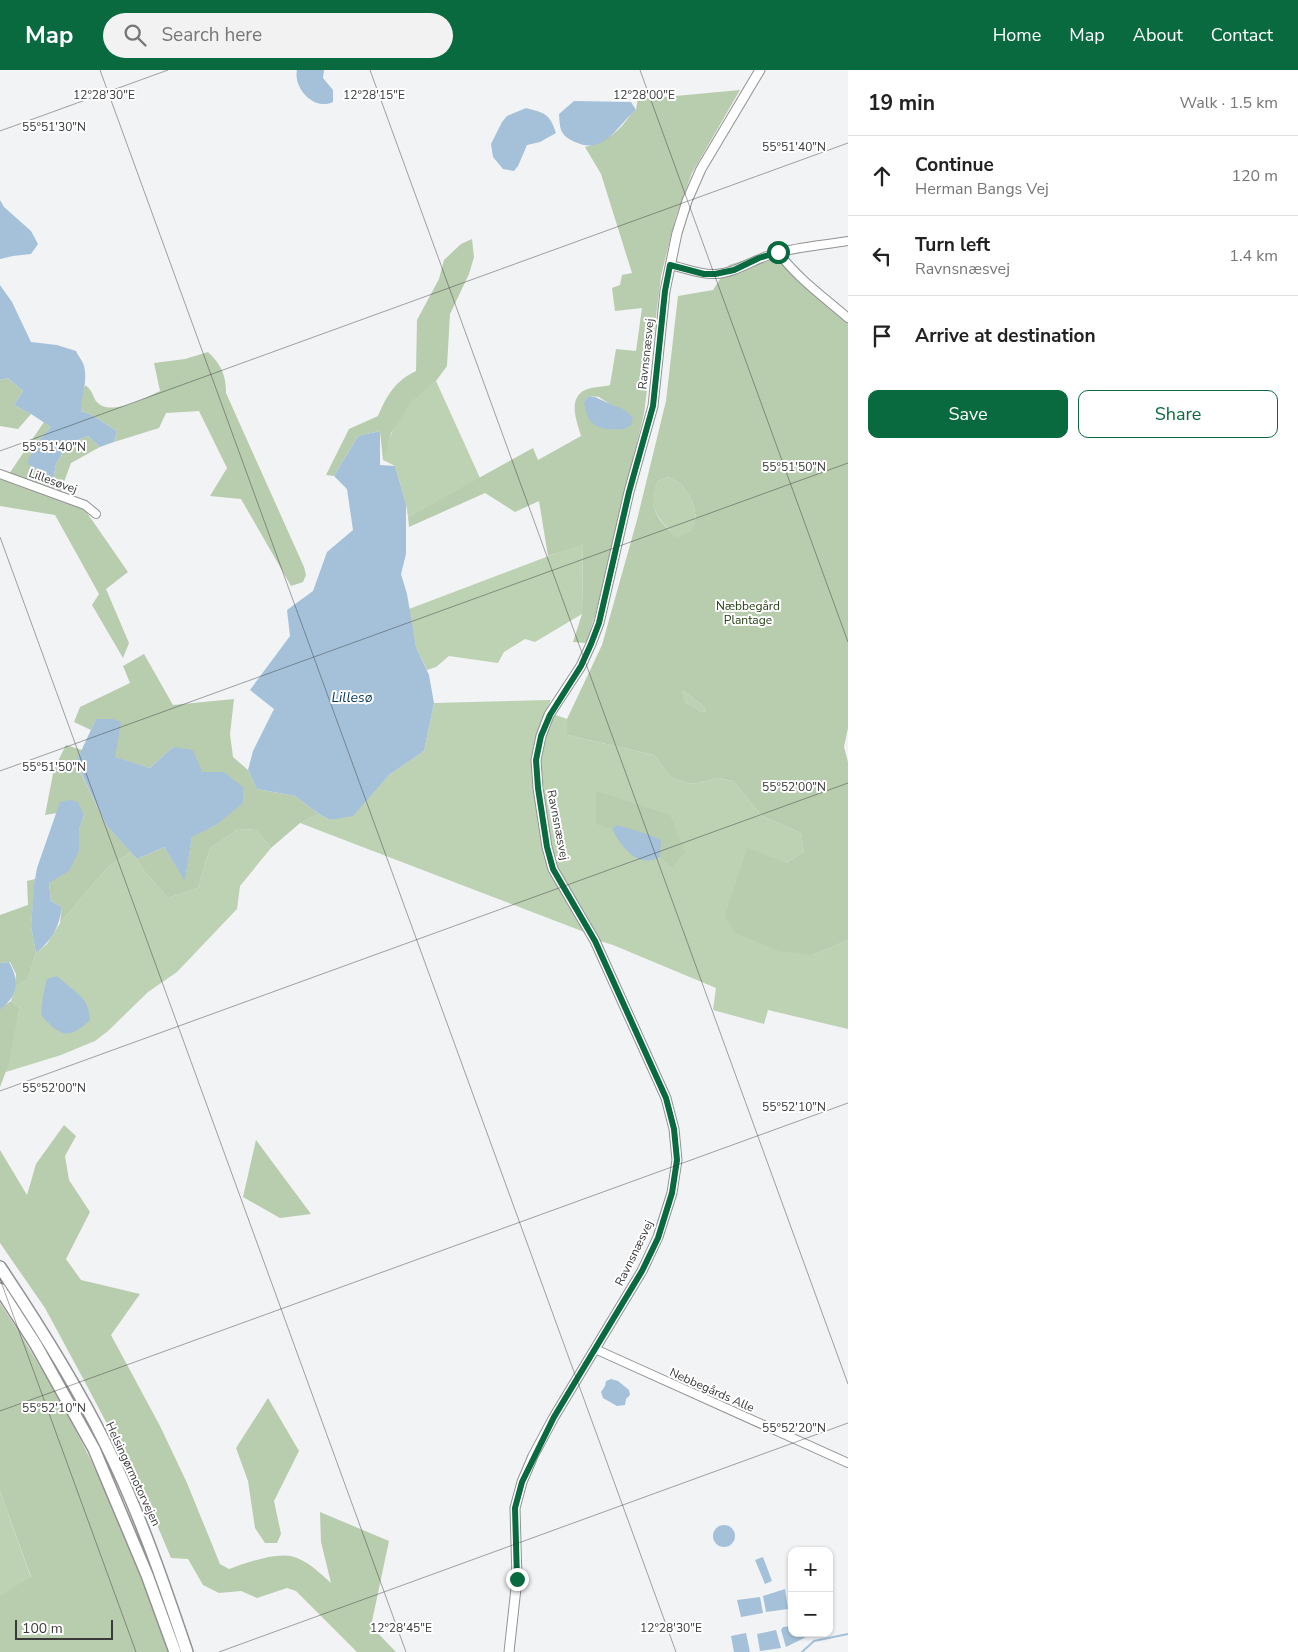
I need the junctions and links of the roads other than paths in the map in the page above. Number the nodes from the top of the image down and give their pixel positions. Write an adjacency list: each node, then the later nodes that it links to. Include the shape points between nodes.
1 (760, 70): 4 (main road, Ravnsnæsvej, via 701,169 679,225)
2 (848, 241): 3 (street)
3 (778, 252): 4 (street, via 715,274); 5 (street, via 788,266)
4 (670, 265): 10 (main road, Ravnsnæsvej, via 653,406 629,492 599,623 581,666 550,715 536,760 547,847 553,869 595,941 666,1098 674,1129 677,1160 672,1193 658,1238)
5 (848, 318)
6 (0, 474): 7 (street, Lillesøvej, via 84,505)
7 (96, 514)
8 (0, 1267): 13 (highway, Helsingørmotorvejen, via 46,1337 105,1444 154,1554)
9 (0, 1289): 12 (highway, Helsingørmotorvejen, via 36,1344 94,1449 147,1575)
10 (595, 1350): 11 (street, Nebbegårds Alle); 14 (main road, Ravnsnæsvej, via 554,1417 522,1482 515,1508 517,1579)
11 (848, 1463)
12 (175, 1652)
13 (187, 1652)
14 (509, 1652)

